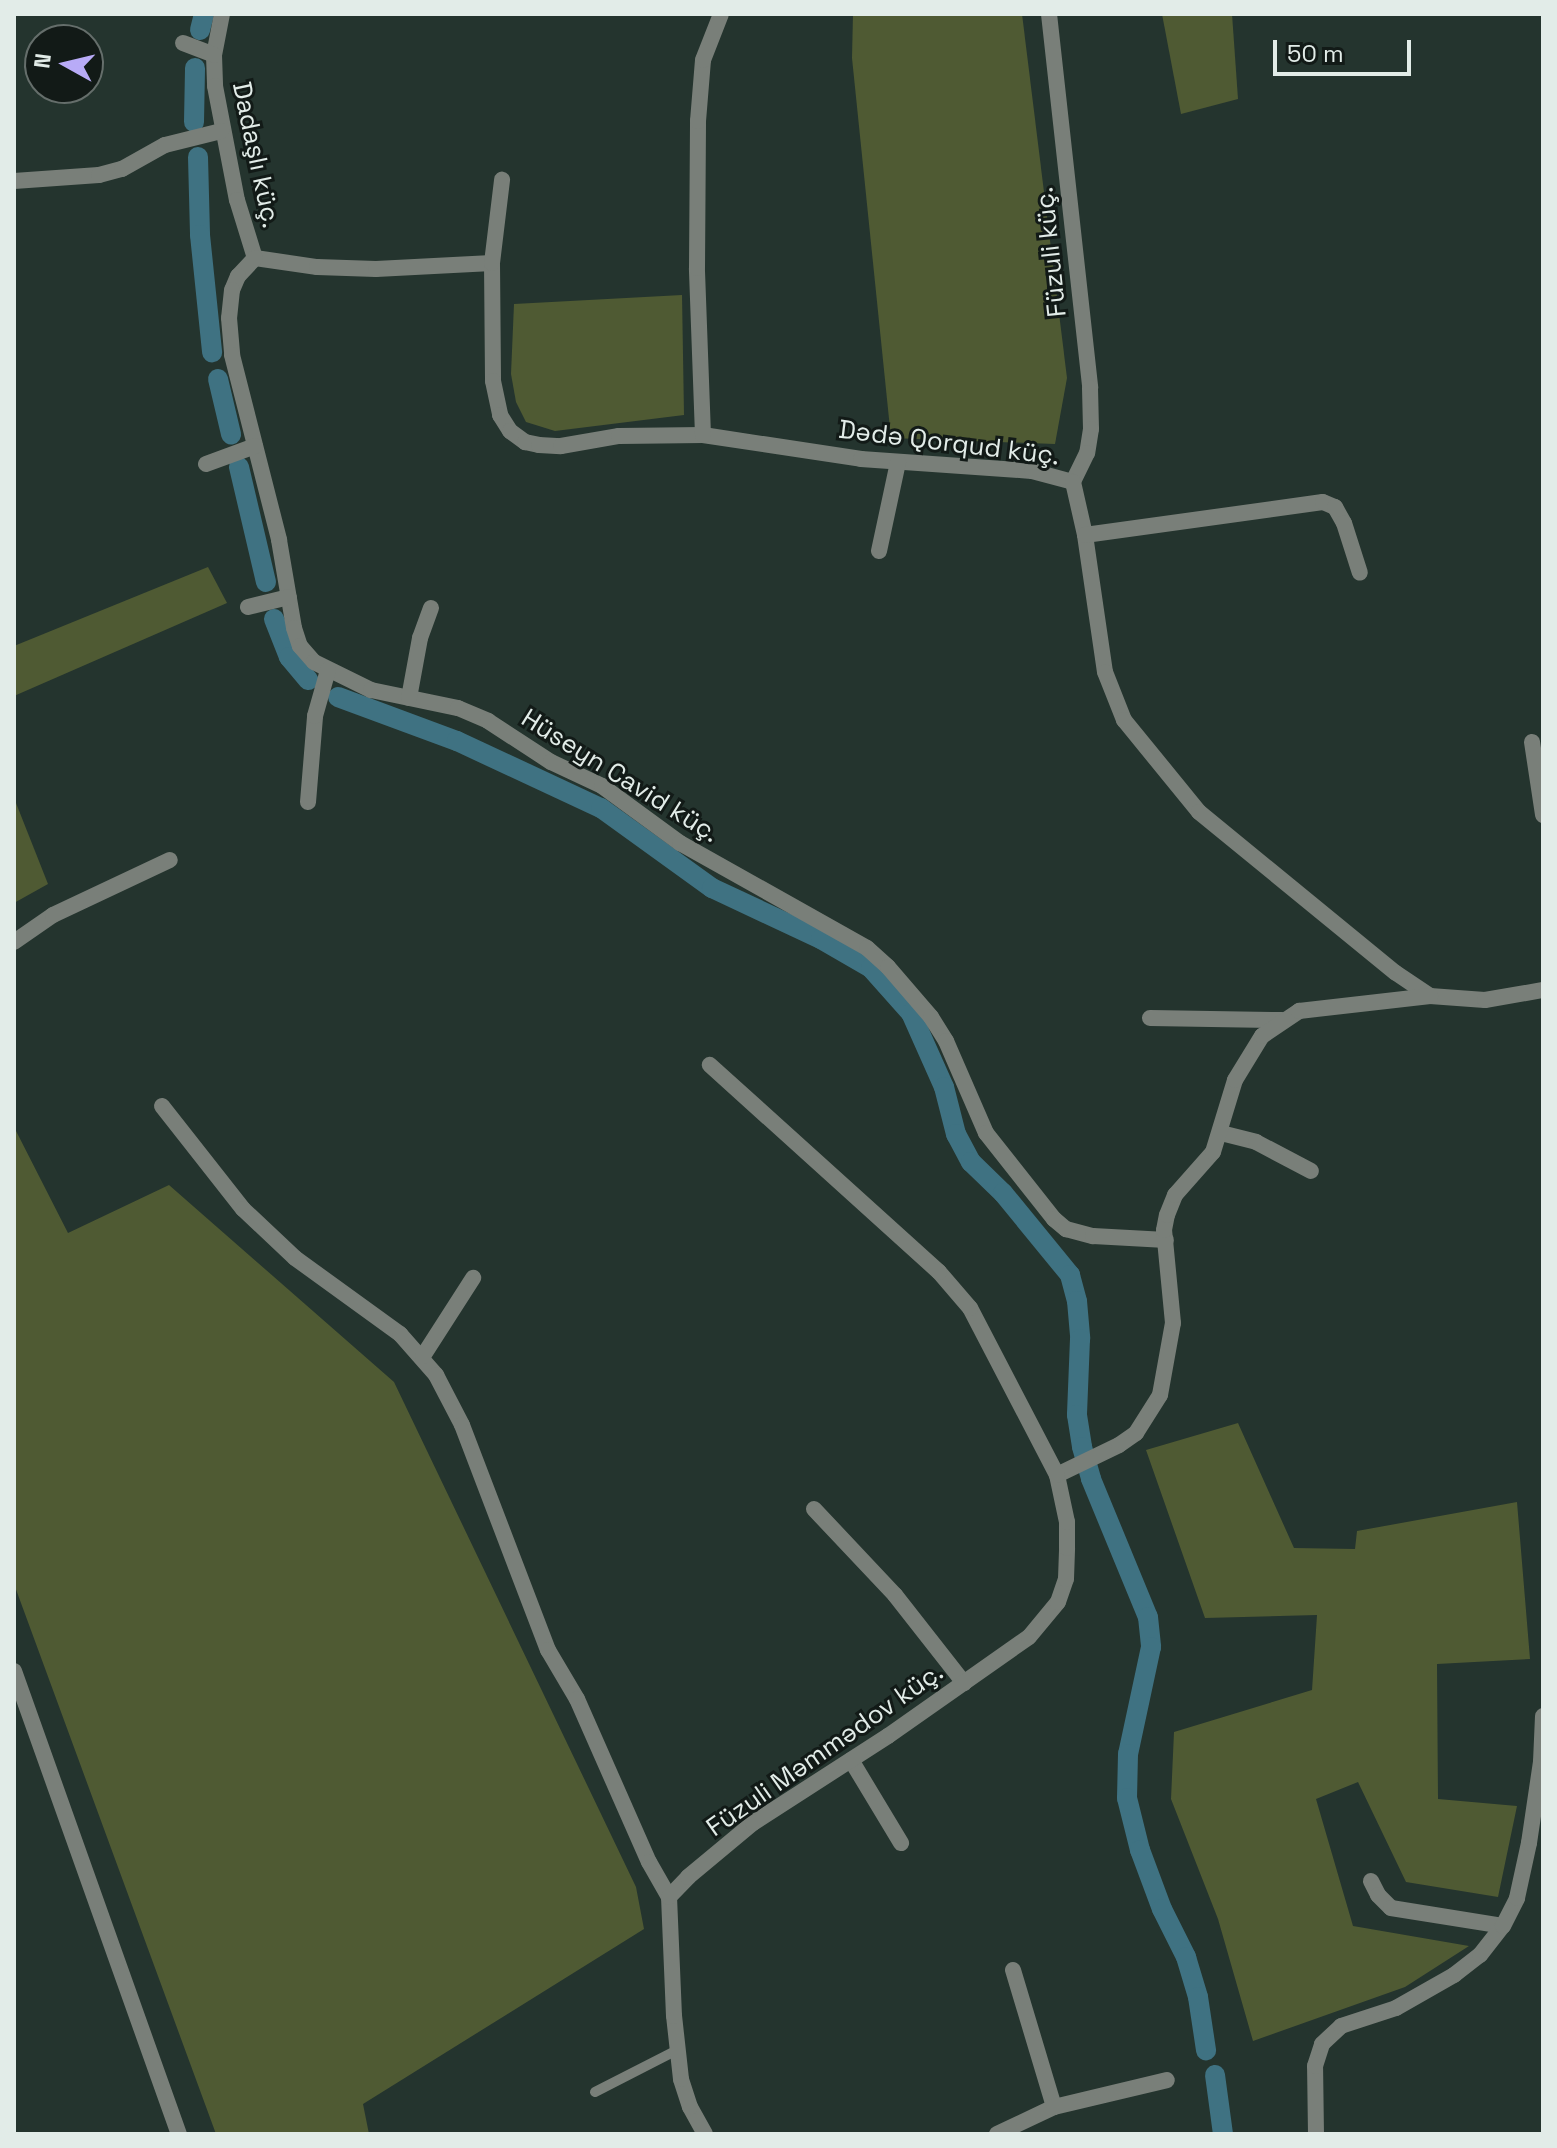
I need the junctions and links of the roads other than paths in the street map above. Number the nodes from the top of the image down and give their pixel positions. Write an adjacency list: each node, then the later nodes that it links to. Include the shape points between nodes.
1 (222, 14): 5 (street, Dadaşlı küç.)
2 (721, 14): 11 (street, via 703,60 698,121)
3 (1049, 14): 15 (street, Füzuli küç., via 1090,388 1087,453)
4 (183, 43): 5 (street)
5 (214, 55): 6 (street, Dadaşlı küç.)
6 (221, 131): 8 (street, via 165,145 122,169 99,175); 9 (street, Dadaşlı küç.)
7 (502, 180): 10 (street, Dədə Qorqud küç.)
8 (14, 181)
9 (255, 258): 10 (street, via 361,268); 12 (street, Hüseyn Cavid küç., via 238,276 229,318 232,355)
10 (492, 263): 11 (street, Dədə Qorqud küç., via 493,381 500,415 510,431 525,442 561,446 619,436)
11 (703, 435): 13 (street, Dədə Qorqud küç.)
12 (255, 446): 14 (street); 19 (street, Hüseyn Cavid küç.)
13 (898, 462): 15 (street, Dədə Qorqud küç., via 1032,471); 17 (street)
14 (206, 464)
15 (1073, 482): 16 (street, Dədə Qorqud küç.)
16 (1085, 535): 18 (street, via 1323,502 1335,507 1344,523); 30 (street, Dədə Qorqud küç., via 1105,672 1124,720 1150,756 1199,812)
17 (879, 551)
18 (1360, 573)
19 (289, 597): 20 (street); 22 (street, Hüseyn Cavid küç., via 300,646)
20 (248, 607)
21 (431, 608): 23 (street)
22 (328, 670): 23 (street, Hüseyn Cavid küç., via 371,690); 25 (street, via 315,716)
23 (409, 698): 37 (street, Hüseyn Cavid küç., via 458,708 488,721 551,762 602,786 680,843 867,948 931,1017 986,1133 1054,1219 1066,1229 1093,1236)
24 (1532, 742): 26 (street)
25 (308, 802)
26 (1543, 815)
27 (170, 860): 28 (street, via 53,915)
28 (14, 942)
29 (1543, 990): 30 (street, Dədə Qorqud küç., via 1485,1000)
30 (1430, 996): 32 (street, via 1321,1005)
31 (1150, 1018): 32 (street)
32 (1282, 1020): 35 (street, via 1247,1057)
33 (710, 1065): 40 (street, Füzuli Məmmədov küç., via 955,1290 970,1308)
34 (162, 1106): 39 (street, via 243,1209 295,1258)
35 (1221, 1133): 36 (street, via 1256,1142); 37 (street, via 1213,1152 1175,1195)
36 (1311, 1171)
37 (1166, 1240): 40 (street, via 1173,1323 1164,1382 1136,1433)
38 (473, 1278): 39 (street)
39 (423, 1356): 48 (street, via 462,1425 548,1650 577,1699 638,1840)
40 (1057, 1475): 43 (street, Füzuli Məmmədov küç., via 1067,1522 1066,1579 1058,1602 1029,1637)
41 (814, 1509): 43 (street, via 895,1595)
42 (14, 1671): 55 (street)
43 (964, 1683): 45 (street, Füzuli Məmmədov küç.)
44 (1543, 1716): 49 (street, via 1529,1843 1517,1898)
45 (851, 1760): 46 (street); 48 (street, Füzuli Məmmədov küç., via 753,1823)
46 (901, 1843)
47 (1371, 1881): 49 (street, via 1391,1908)
48 (669, 1897): 51 (street)
49 (1503, 1926): 58 (street, via 1480,1955 1454,1975 1396,2008 1341,2026 1322,2044 1315,2066)
50 (1013, 1970): 54 (street)
51 (677, 2050): 53 (lane); 56 (street, via 690,2107)
52 (1167, 2080): 54 (street)
53 (595, 2092)
54 (1054, 2107): 57 (street)
55 (179, 2134)
56 (705, 2134)
57 (997, 2134)
58 (1316, 2134)

